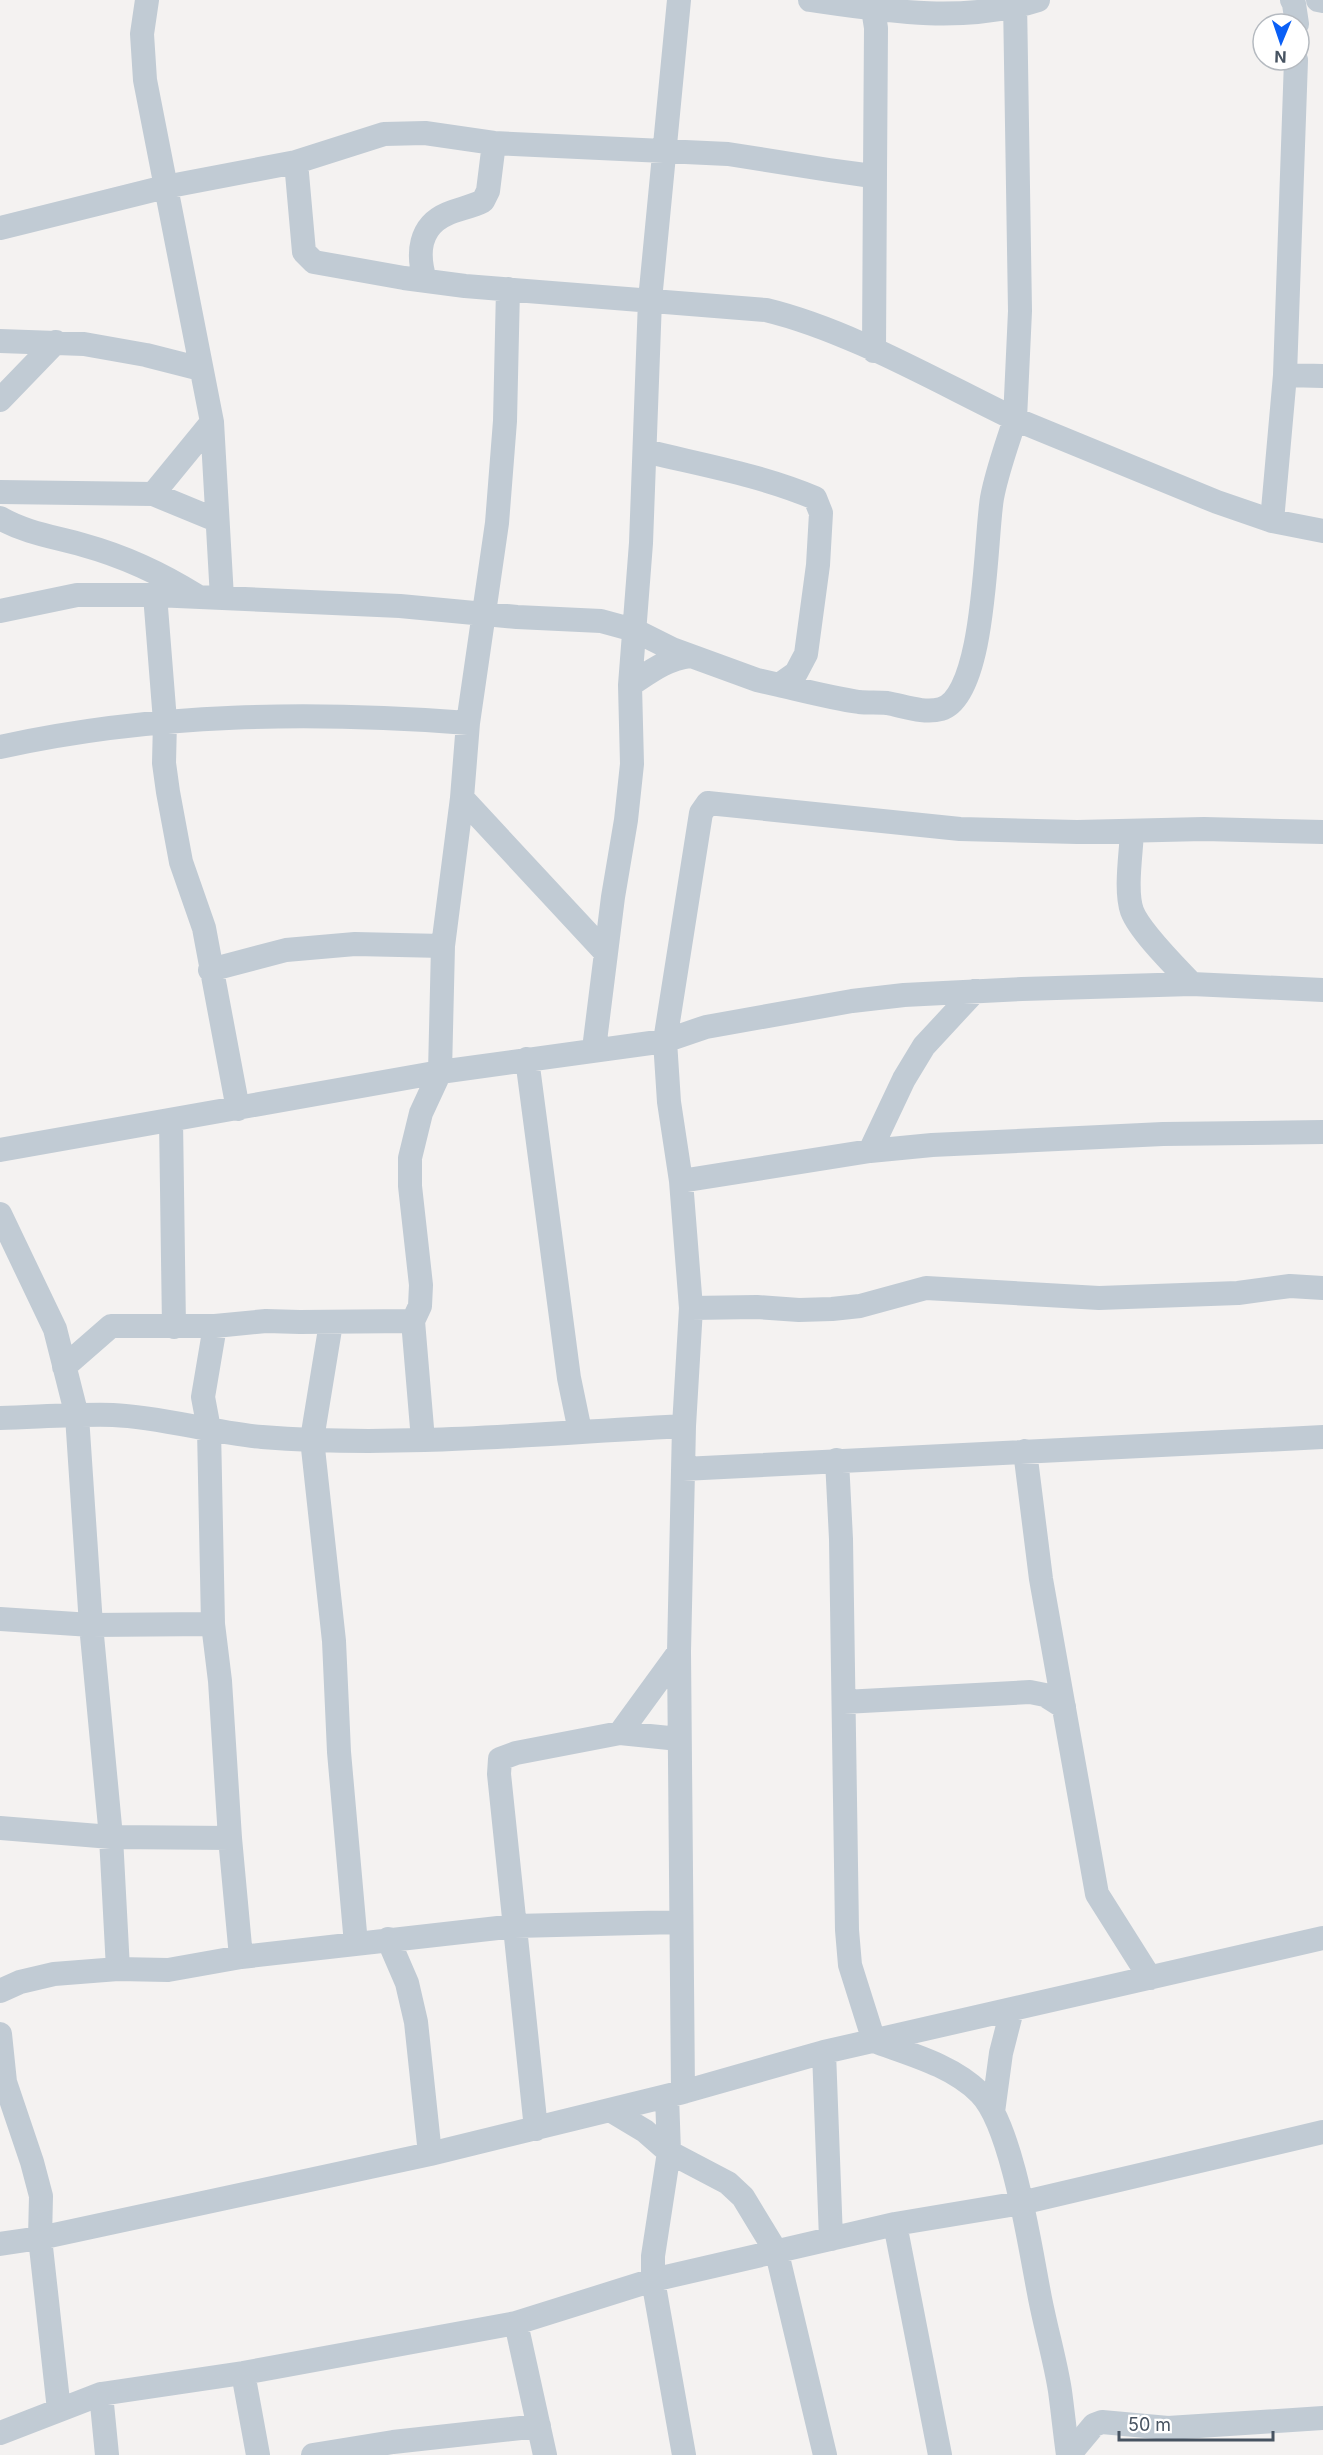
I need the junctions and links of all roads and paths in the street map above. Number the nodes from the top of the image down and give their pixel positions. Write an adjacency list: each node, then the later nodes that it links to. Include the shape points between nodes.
1 (147, 0): 15 (street, via 142,34 145,80)
2 (680, 0): 12 (street)
3 (810, 0): 9 (street)
4 (1038, 0): 7 (street)
5 (1318, 0): 6 (street)
6 (1323, 1)
7 (1015, 4): 8 (street); 27 (street, via 1020,289)
8 (948, 6): 9 (street, via 910,13)
9 (873, 9): 14 (street)
10 (1296, 72): 24 (street)
11 (494, 142): 12 (street); 13 (street, via 425,133 384,134); 17 (street, via 488,191 483,201 445,214 427,230 420,246 419,263)
12 (665, 151): 14 (street, via 728,154 865,175); 19 (street)
13 (296, 162): 15 (street); 17 (street, via 304,252 314,262)
14 (875, 173): 22 (street)
15 (165, 187): 16 (street); 23 (street)
16 (0, 228)
17 (425, 280): 18 (street)
18 (508, 289): 19 (street); 40 (street, via 505,422 497,523)
19 (650, 300): 22 (street, via 766,310 793,317); 29 (street)
20 (0, 340): 21 (street)
21 (56, 342): 23 (street, via 126,351); 26 (street)
22 (874, 351): 27 (street)
23 (201, 369): 28 (street)
24 (1285, 375): 25 (street); 34 (street)
25 (1323, 376)
26 (0, 400)
27 (1015, 419): 34 (street); 44 (street, via 992,496 986,580 976,640 967,678 953,703 930,711)
28 (212, 422): 31 (street); 33 (street)
29 (645, 451): 41 (street); 44 (street, via 795,489 815,498 821,513 818,565 806,654 796,674)
30 (0, 492): 31 (street)
31 (153, 494): 33 (street)
32 (0, 518): 37 (street, via 165,576)
33 (216, 520): 38 (street)
34 (1272, 521): 35 (street)
35 (1323, 531)
36 (155, 595): 37 (street); 39 (street, via 77,595); 45 (street)
37 (196, 596): 38 (street)
38 (222, 598): 40 (street)
39 (0, 611)
40 (483, 613): 41 (street, via 601,621); 46 (street)
41 (634, 630): 42 (street); 43 (street)
42 (690, 656): 43 (street, via 660,664); 44 (street)
43 (630, 685): 52 (street, via 632,764)
44 (778, 685)
45 (165, 721): 46 (street, via 311,716); 47 (street, via 67,733); 53 (street, via 168,792 182,862 204,928)
46 (468, 723): 48 (street)
47 (0, 747)
48 (462, 798): 51 (street); 52 (street)
49 (1132, 832): 50 (street); 54 (street, via 1132,911); 57 (street, via 960,829 708,803 701,813)
50 (1323, 832)
51 (443, 946): 53 (street, via 355,944 286,950); 60 (street)
52 (606, 953): 58 (street)
53 (210, 970): 61 (street)
54 (1192, 984): 55 (street); 56 (street)
55 (1323, 990)
56 (975, 991): 57 (street, via 852,1001 706,1027); 65 (street, via 924,1046)
57 (665, 1041): 58 (street); 66 (street)
58 (594, 1049): 59 (street)
59 (527, 1059): 60 (street); 79 (street, via 569,1378)
60 (440, 1072): 61 (street); 70 (street, via 421,1113 410,1158 422,1285 420,1306)
61 (238, 1109): 62 (street)
62 (171, 1120): 64 (street); 73 (street)
63 (1323, 1132): 65 (street, via 1163,1134)
64 (0, 1150)
65 (870, 1150): 66 (street)
66 (681, 1181): 69 (street)
67 (0, 1214): 74 (street, via 55,1329)
68 (1323, 1288): 69 (street, via 1290,1286 1238,1293 1099,1298 926,1288 860,1306 832,1309)
69 (691, 1308): 77 (street)
70 (413, 1321): 71 (street); 82 (street)
71 (331, 1323): 72 (street, via 266,1321); 81 (street)
72 (215, 1326): 73 (street); 78 (street, via 203,1396)
73 (174, 1327): 74 (street, via 111,1326)
74 (64, 1367): 75 (street)
75 (77, 1416): 76 (street); 78 (street, via 114,1415); 88 (street)
76 (0, 1418)
77 (684, 1426): 79 (street); 85 (street)
78 (209, 1429): 81 (street); 87 (street)
79 (580, 1431): 82 (street)
80 (1323, 1437): 83 (street)
81 (312, 1439): 82 (street); 101 (street, via 334,1641 339,1752)
82 (423, 1440)
83 (1025, 1451): 84 (street); 91 (street, via 1041,1579)
84 (837, 1460): 85 (street); 90 (street)
85 (683, 1469): 89 (street)
86 (0, 1619): 88 (street)
87 (213, 1624): 88 (street); 96 (street)
88 (92, 1625): 95 (street)
89 (679, 1652): 92 (street); 93 (street)
90 (844, 1702): 91 (street, via 1030,1692 1045,1695); 108 (street, via 850,1965)
91 (1064, 1707): 104 (street, via 1097,1894)
92 (620, 1733): 93 (street); 98 (street, via 500,1759)
93 (679, 1739): 97 (street)
94 (0, 1828): 95 (street)
95 (111, 1837): 96 (street); 103 (street)
96 (230, 1838): 102 (street)
97 (680, 1922): 98 (street); 110 (street)
98 (515, 1926): 100 (street); 113 (street)
99 (1323, 1938): 104 (street)
100 (388, 1940): 101 (street); 116 (street, via 407,1983 416,2022)
101 (356, 1944): 102 (street)
102 (241, 1957): 103 (street, via 168,1970)
103 (118, 1970): 105 (street, via 54,1974)
104 (1150, 1978): 106 (street)
105 (0, 1991)
106 (1012, 2010): 108 (street); 112 (street)
107 (0, 2034): 119 (street, via 5,2082 40,2196)
108 (874, 2041): 109 (street); 112 (street, via 935,2064 966,2081)
109 (824, 2052): 110 (street); 120 (street)
110 (675, 2094): 111 (street); 115 (street)
111 (610, 2110): 113 (street); 115 (street, via 645,2131)
112 (993, 2112): 117 (street)
113 (536, 2129): 116 (street)
114 (1323, 2132): 117 (street)
115 (669, 2152): 122 (street, via 728,2183 743,2197); 123 (street)
116 (430, 2154): 119 (street)
117 (1021, 2203): 118 (street); 138 (street, via 1060,2390)
118 (896, 2224): 120 (street); 137 (street)
119 (40, 2238): 121 (street); 127 (street)
120 (831, 2239): 122 (street)
121 (0, 2244)
122 (777, 2253): 123 (street); 136 (street)
123 (653, 2280): 124 (street); 135 (street)
124 (516, 2323): 125 (street); 129 (street)
125 (243, 2373): 126 (street); 132 (street)
126 (101, 2394): 127 (street); 131 (street)
127 (59, 2410): 130 (street)
128 (1323, 2418): 138 (street, via 1168,2428 1102,2422)
129 (539, 2426): 133 (street); 134 (street)
130 (0, 2433)
131 (107, 2455)
132 (258, 2455)
133 (313, 2455)
134 (545, 2455)
135 (684, 2455)
136 (825, 2455)
137 (940, 2455)
138 (1068, 2455)

